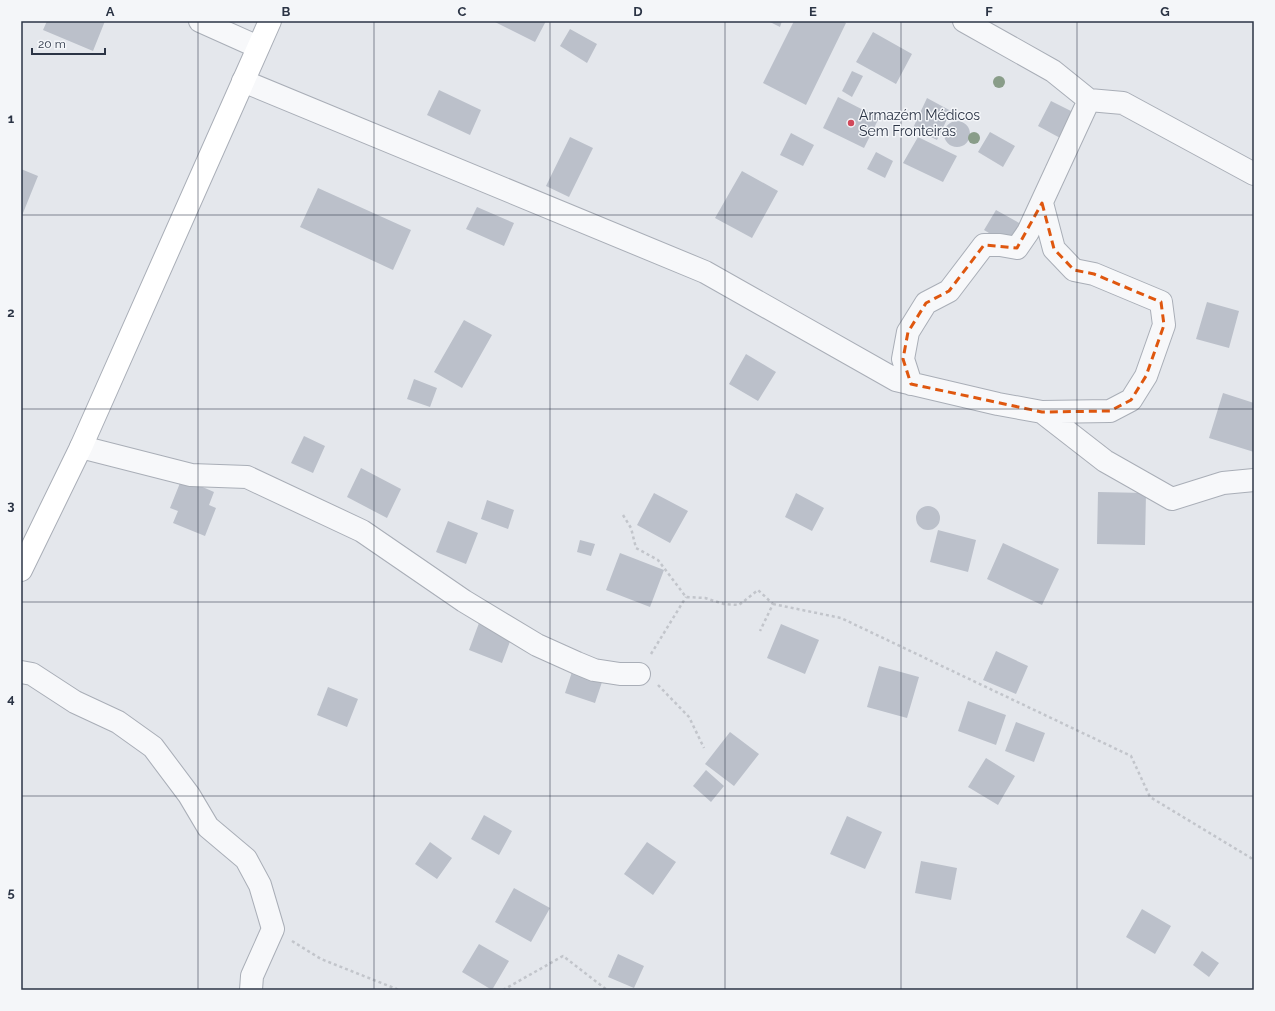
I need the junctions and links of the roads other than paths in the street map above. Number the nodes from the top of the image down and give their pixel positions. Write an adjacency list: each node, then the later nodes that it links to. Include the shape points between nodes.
1 (200, 21): 4 (street)
2 (270, 21): 4 (main road)
3 (964, 21): 6 (street, via 1053,71)
4 (258, 47): 5 (main road)
5 (243, 81): 9 (street, via 705,272 896,380); 11 (main road)
6 (1089, 100): 7 (street, via 1123,103); 8 (street)
7 (1254, 174)
8 (1042, 203): 9 (street, via 1017,248 984,245 949,291 926,303 908,332 903,359); 10 (street, via 1054,249 1074,270 1094,274 1161,302 1164,325 1146,376 1131,400 1110,411)
9 (911, 384): 10 (street)
10 (1042, 412): 12 (street, via 1105,461 1172,499 1223,483)
11 (81, 447): 13 (main road); 15 (street, via 191,475 247,477 362,531 464,601 537,645 594,670)
12 (1254, 480)
13 (21, 570)
14 (21, 672): 16 (street, via 32,674 74,702 118,722 153,747 189,795 208,827 246,859 260,885 273,929 252,976)
15 (639, 674)
16 (251, 990)

